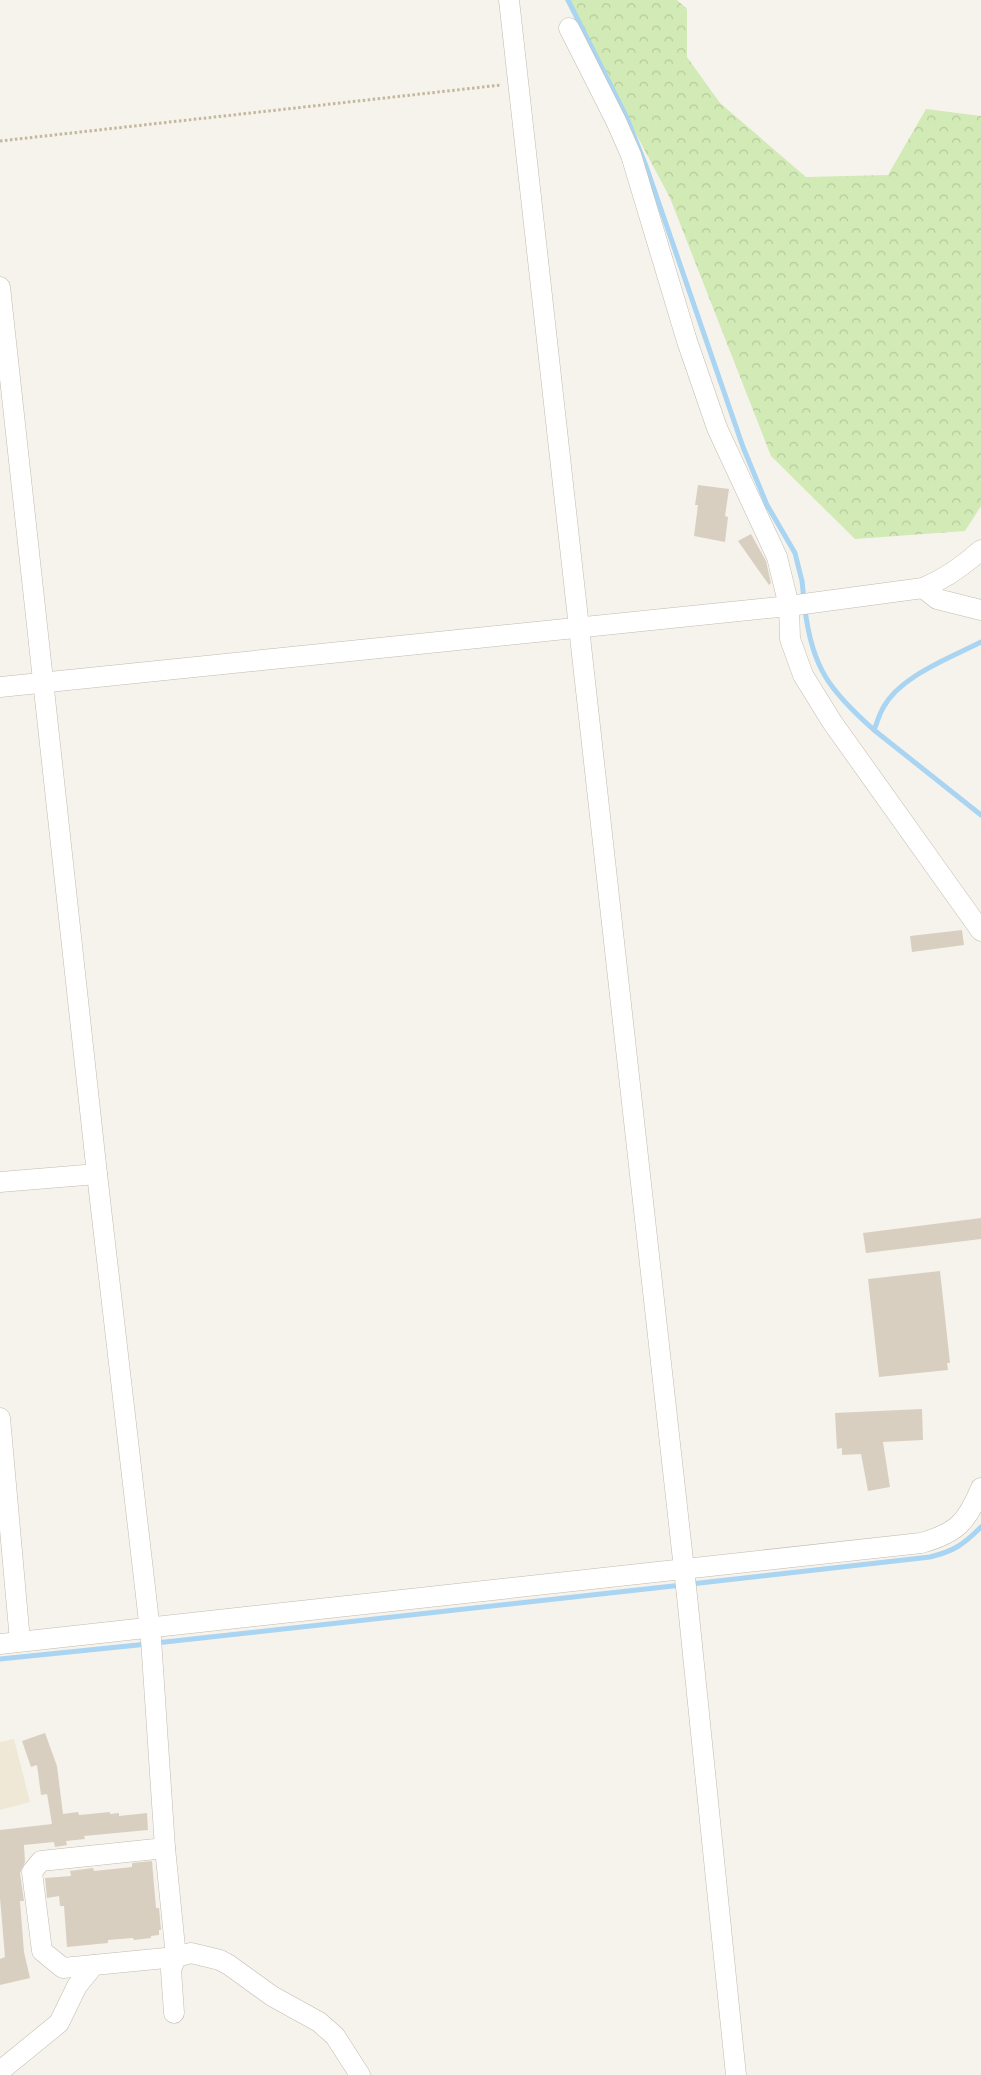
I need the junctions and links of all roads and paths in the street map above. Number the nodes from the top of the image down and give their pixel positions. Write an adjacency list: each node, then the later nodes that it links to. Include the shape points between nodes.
1 (509, 0): 3 (street)
2 (569, 28): 8 (street, via 630,155 709,407 731,461)
3 (518, 83): 4 (path); 10 (street)
4 (0, 141)
5 (0, 287): 11 (street)
6 (981, 550): 7 (street, via 939,582)
7 (923, 588): 8 (street); 9 (street, via 937,599)
8 (800, 604): 10 (street); 13 (street, via 790,639 803,675 832,722)
9 (981, 610)
10 (580, 628): 11 (street); 18 (street)
11 (43, 682): 12 (street); 14 (street)
12 (0, 687)
13 (981, 931)
14 (97, 1174): 15 (street); 19 (street)
15 (0, 1182)
16 (0, 1418): 20 (street)
17 (981, 1488): 18 (street, via 965,1519 939,1538)
18 (685, 1581): 19 (street); 28 (street)
19 (151, 1639): 20 (street); 22 (street)
20 (20, 1641): 21 (street)
21 (0, 1644)
22 (165, 1848): 23 (street); 24 (street, via 41,1861 32,1872 42,1951 63,1968)
23 (176, 1957): 24 (street); 25 (street, via 171,1970); 27 (street, via 191,1952 220,1960 272,1996 319,2022 336,2036)
24 (94, 1965): 26 (street, via 77,1986 59,2023)
25 (174, 2013)
26 (0, 2069)
27 (360, 2075)
28 (736, 2075)

